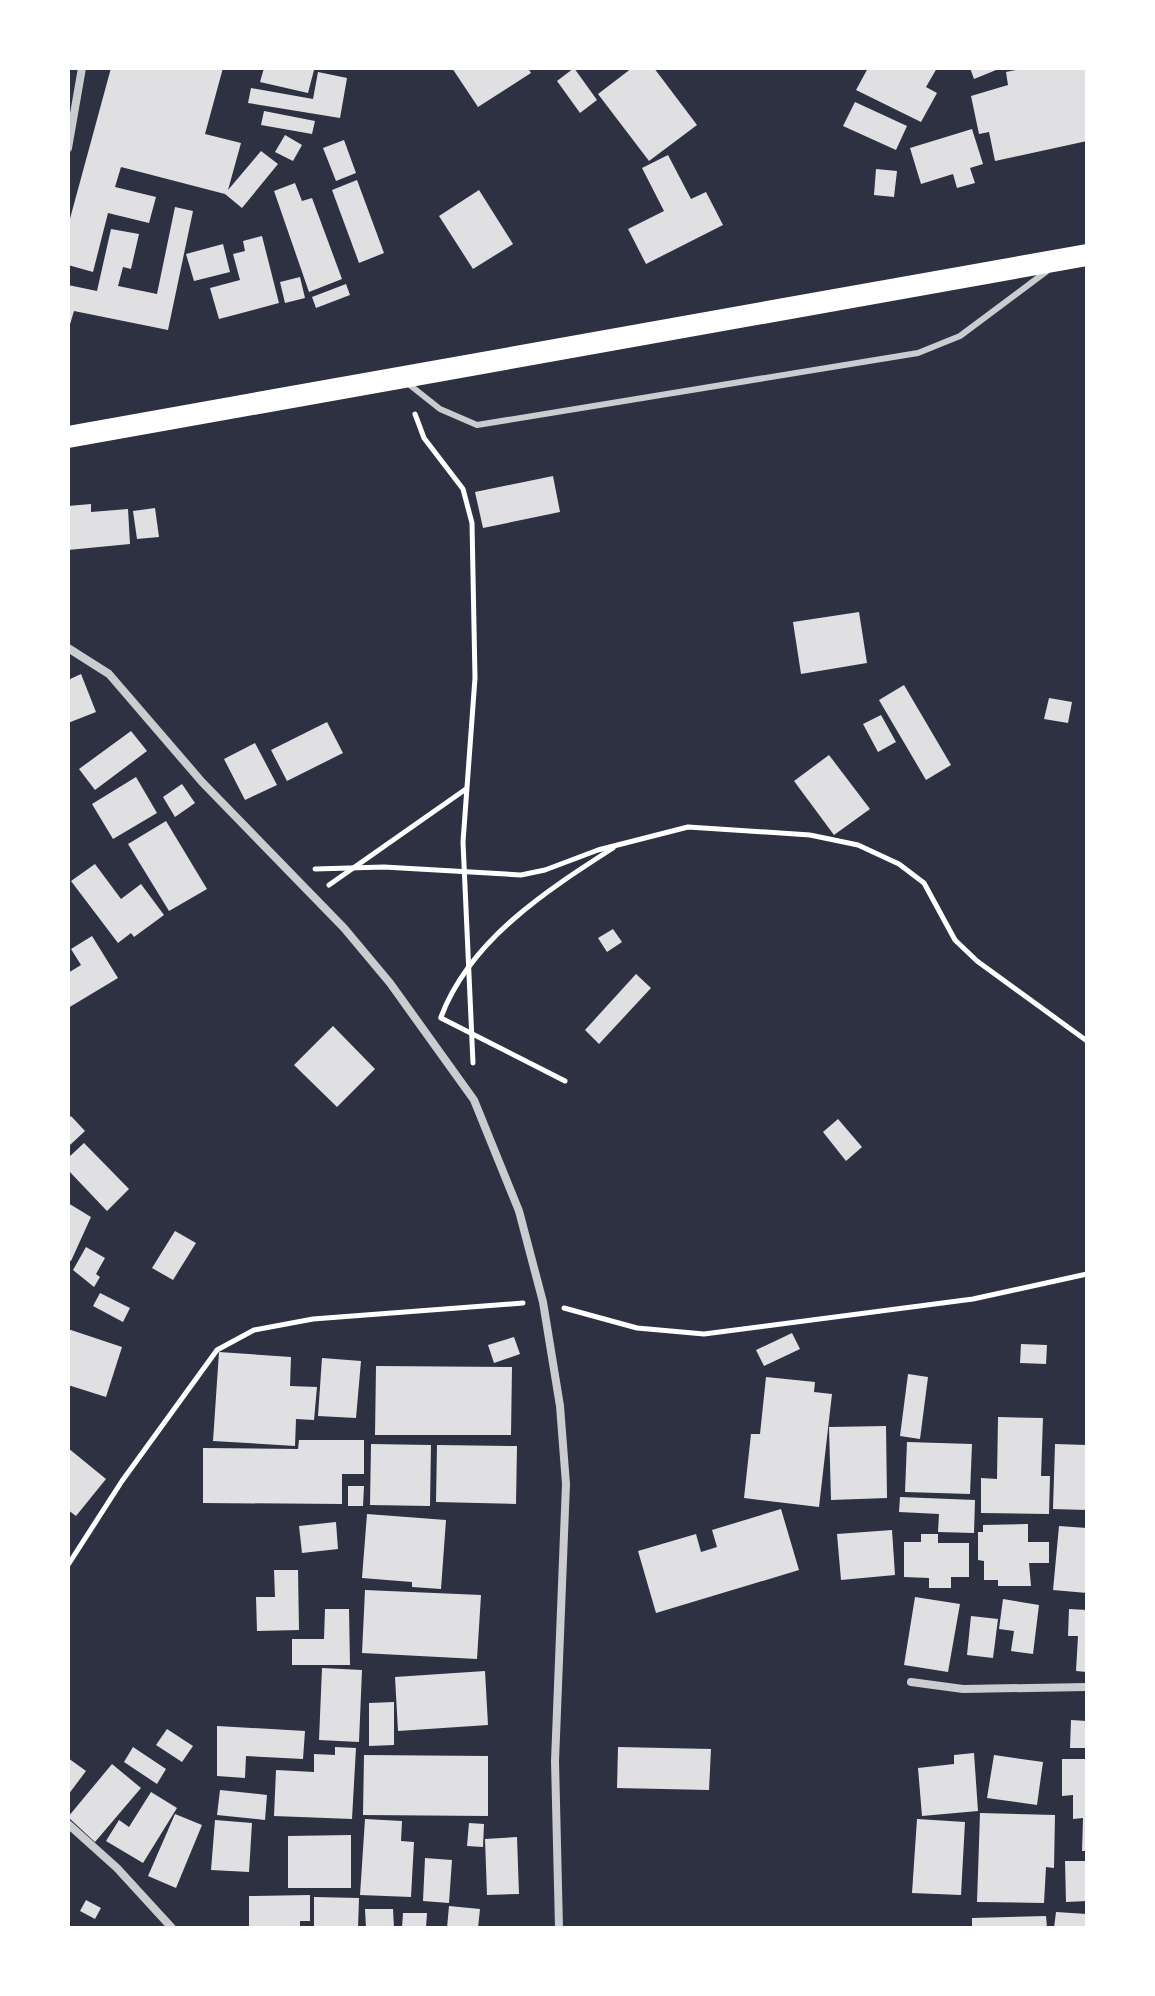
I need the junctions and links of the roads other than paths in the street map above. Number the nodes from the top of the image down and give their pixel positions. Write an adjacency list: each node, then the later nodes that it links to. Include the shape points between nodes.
1 (82, 68): 2 (street)
2 (68, 148)
3 (1087, 255): 4 (highway)
4 (1059, 261): 5 (highway); 5 (lane, via 960,336 918,353 477,425 440,409)
5 (408, 383): 6 (highway)
6 (68, 437)
7 (68, 648): 12 (street, via 109,674 202,782 344,928 400,997 474,1100 519,1211 543,1302 566,1484 555,1761)
8 (911, 1682): 9 (street, via 963,1689)
9 (1087, 1687)
10 (68, 1824): 11 (street)
11 (172, 1928)
12 (559, 1928)

